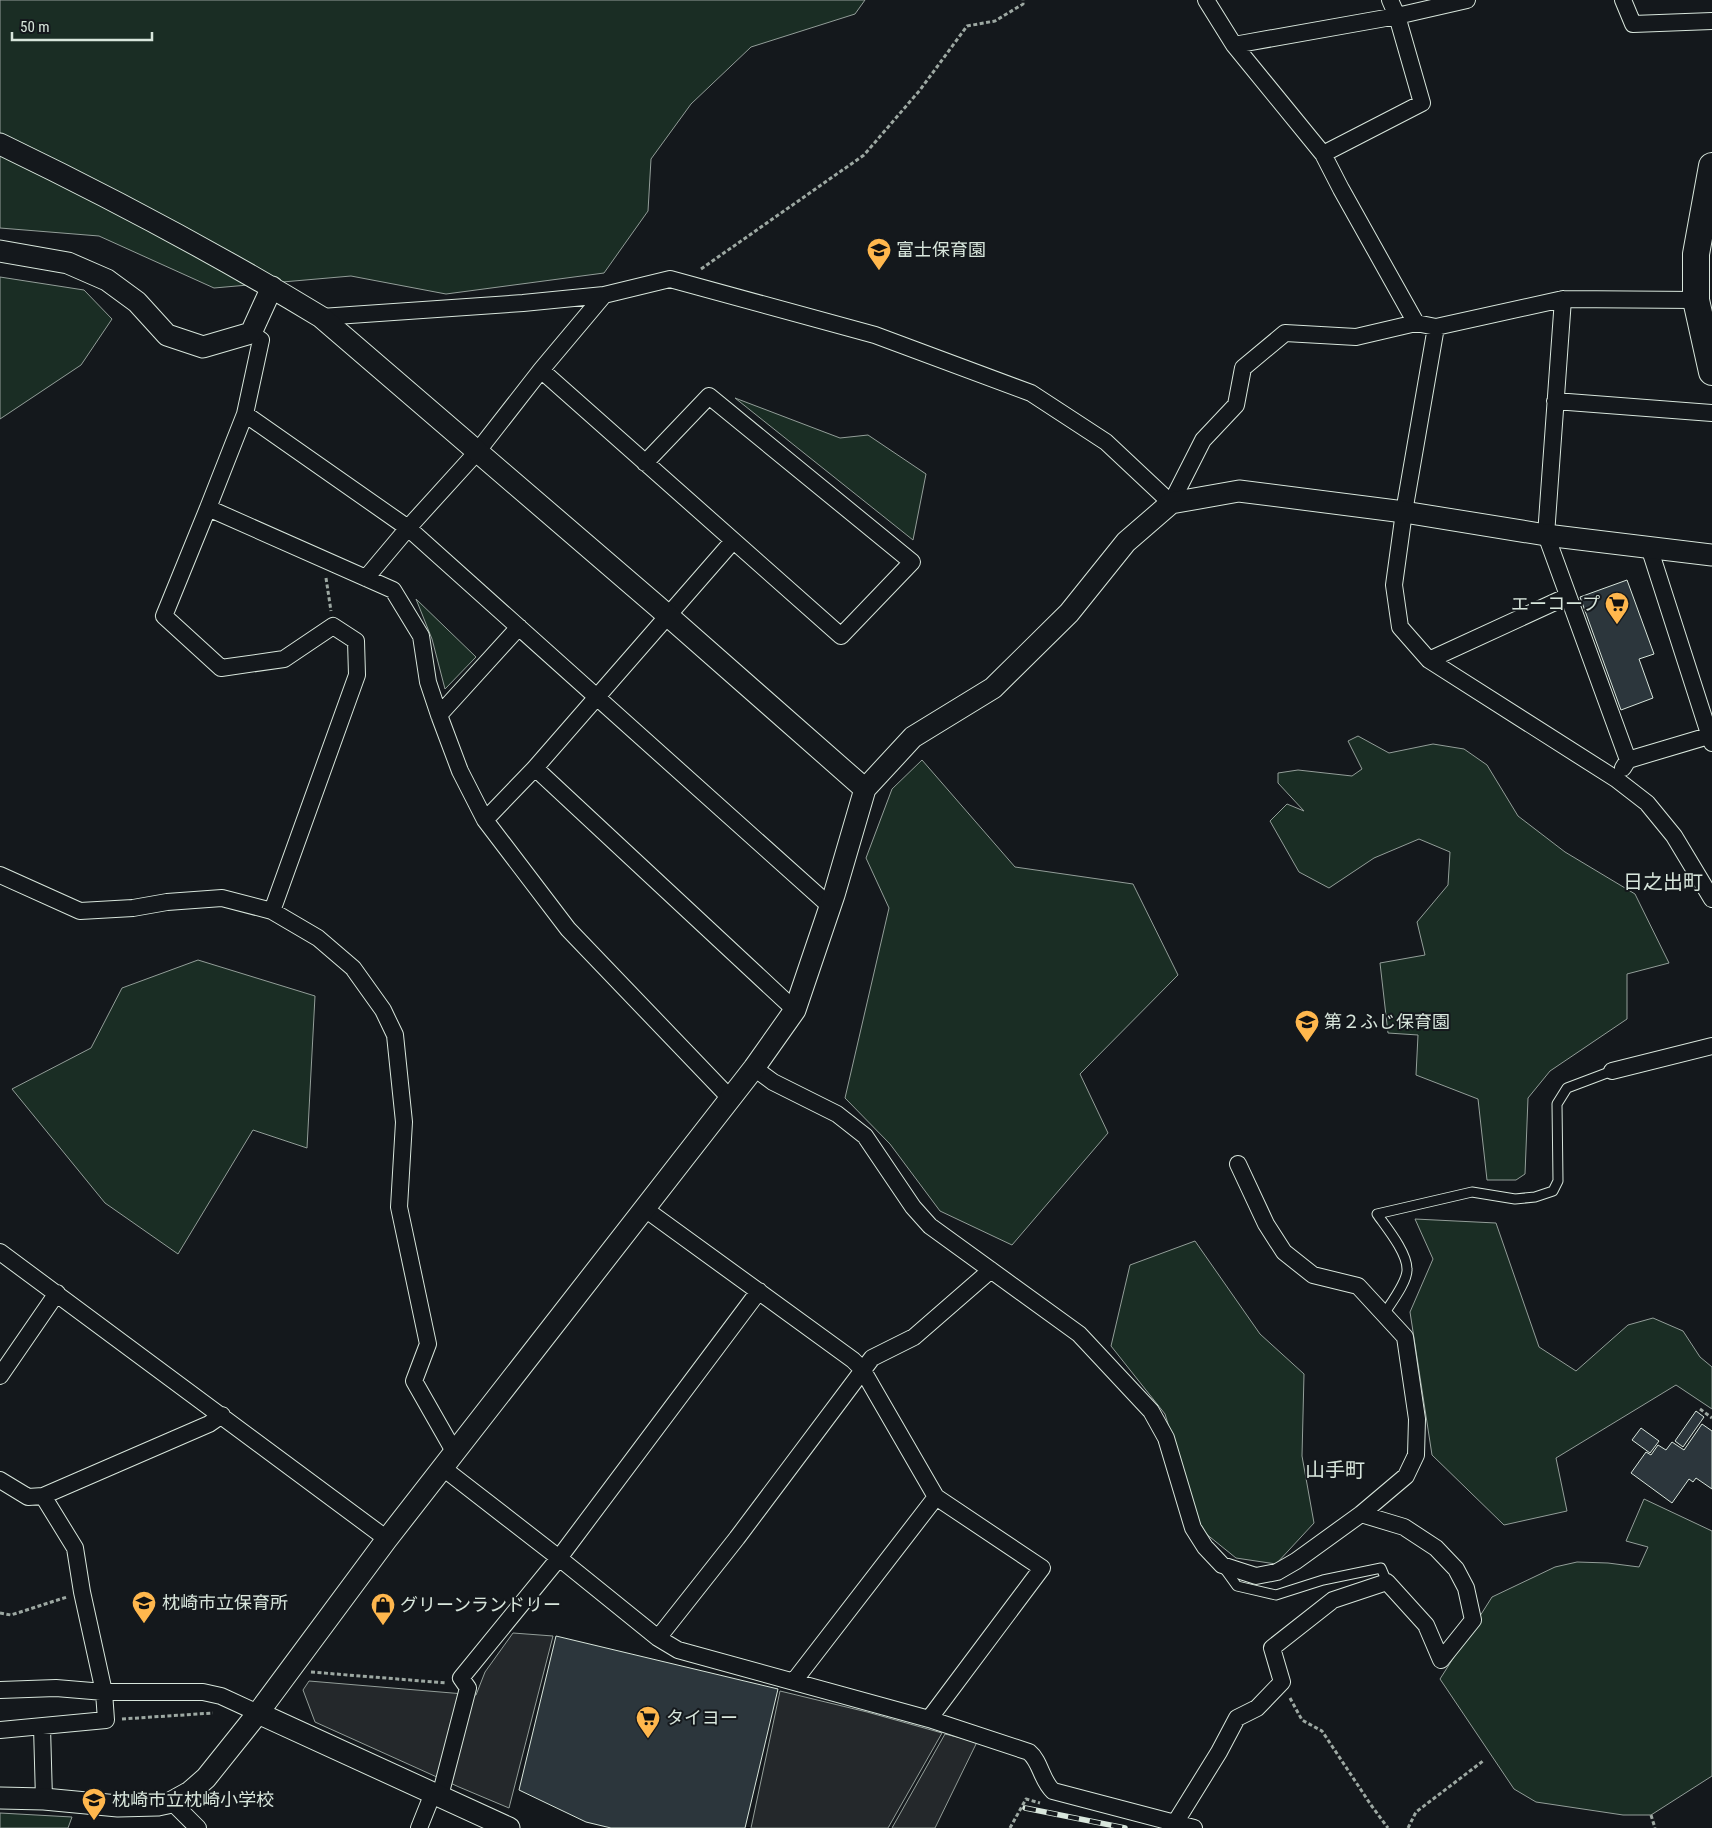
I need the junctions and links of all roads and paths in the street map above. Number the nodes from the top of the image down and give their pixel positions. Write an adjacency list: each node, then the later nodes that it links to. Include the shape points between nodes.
1 (1023, 0): 14 (path, via 1023,4 996,21 967,26 920,90 864,155)
2 (1206, 0): 8 (street)
3 (1390, 0): 6 (street)
4 (1467, 0): 6 (street)
5 (1623, 0): 7 (street, via 1633,24)
6 (1397, 16): 8 (street); 10 (street, via 1422,103)
7 (1712, 21)
8 (1234, 45): 10 (street)
9 (0, 144): 15 (street, via 91,188)
10 (1323, 154): 20 (street)
11 (1712, 166): 13 (main road)
12 (0, 251): 22 (street, via 68,263 107,280 137,302 167,335 203,347)
13 (1704, 253): 18 (main road)
14 (682, 283): 16 (street, via 670,279); 30 (street, via 875,335 1031,393 1106,442)
15 (272, 288): 19 (street); 22 (street)
16 (604, 295): 19 (street); 23 (street)
17 (1563, 299): 18 (street); 21 (street); 25 (street)
18 (1696, 300): 24 (main road)
19 (321, 317): 28 (street)
20 (1416, 323): 21 (street); 30 (street, via 1356,337 1285,333 1243,368 1236,405 1203,440)
21 (1436, 328): 32 (street)
22 (251, 333): 27 (street, via 261,340)
23 (541, 370): 28 (street); 29 (street)
24 (1712, 372)
25 (1555, 401): 26 (street); 34 (street)
26 (1712, 413)
27 (244, 414): 31 (street); 33 (street)
28 (477, 452): 33 (street); 41 (street)
29 (646, 463): 35 (street); 35 (street, via 709,396 912,562 841,636)
30 (1171, 503): 32 (street, via 1239,491); 51 (street, via 1126,542 1069,613 993,688 913,737)
31 (208, 508): 38 (street); 42 (street, via 164,616 220,668 284,659)
32 (1404, 512): 34 (street); 44 (street, via 1394,585 1400,627)
33 (408, 528): 39 (street); 43 (street)
34 (1546, 535): 36 (street); 40 (street)
35 (733, 541): 41 (street)
36 (1649, 547): 37 (street); 47 (street)
37 (1712, 555)
38 (323, 560): 39 (street); 42 (path)
39 (366, 578): 46 (street, via 393,590 420,636 428,682)
40 (1568, 596): 44 (street); 48 (street)
41 (668, 615): 45 (street); 51 (street)
42 (333, 626): 56 (street, via 356,641 357,675)
43 (519, 627): 45 (street); 46 (street)
44 (1429, 660): 50 (street)
45 (597, 697): 49 (street); 55 (street)
46 (439, 715): 52 (street, via 460,771)
47 (1711, 738): 48 (street)
48 (1628, 760): 50 (street)
49 (535, 768): 52 (street); 57 (street)
50 (1616, 779): 54 (street, via 1647,803 1674,836)
51 (865, 789): 55 (street)
52 (485, 820): 61 (street, via 568,929)
53 (0, 875): 56 (street, via 80,911 222,898)
54 (1712, 899)
55 (831, 907): 57 (street)
56 (272, 911): 74 (street, via 318,938 353,968 383,1010 395,1035 404,1122 399,1207 428,1344 414,1381)
57 (795, 1010): 59 (street)
58 (1712, 1046): 60 (street)
59 (754, 1068): 61 (street); 65 (street, via 773,1082 837,1114 865,1136 913,1207 930,1226)
60 (1612, 1071): 68 (lane, via 1567,1088 1557,1104 1558,1182 1553,1191 1514,1199 1472,1192 1377,1214 1406,1261 1408,1270)
61 (730, 1098): 63 (street)
62 (1238, 1164): 68 (street, via 1266,1224 1284,1252 1313,1275 1358,1286)
63 (645, 1208): 66 (street); 74 (street)
64 (0, 1252): 67 (street)
65 (991, 1270): 69 (street, via 926,1328 872,1358); 81 (street, via 1079,1334 1151,1410 1166,1438 1193,1528)
66 (759, 1291): 69 (street); 80 (street)
67 (57, 1293): 70 (street); 72 (street)
68 (1384, 1314): 78 (street, via 1405,1336 1417,1419 1416,1455 1406,1476)
69 (862, 1369): 77 (street); 85 (street, via 737,1538)
70 (0, 1376)
71 (1700, 1409): 73 (path)
72 (222, 1416): 76 (street); 79 (street)
73 (1712, 1418)
74 (449, 1461): 79 (street); 80 (street)
75 (0, 1480): 76 (street, via 28,1497)
76 (43, 1496): 83 (street, via 75,1548)
77 (936, 1496): 88 (street); 94 (street, via 1042,1568)
78 (1361, 1514): 81 (street, via 1277,1572 1256,1576); 82 (street, via 1404,1527 1436,1548 1456,1569 1466,1588 1473,1620 1441,1660 1426,1625)
79 (387, 1539): 86 (street)
80 (559, 1558): 85 (street); 87 (street)
81 (1222, 1565): 82 (lane, via 1237,1586 1276,1595 1323,1580 1381,1568)
82 (1387, 1582): 89 (street, via 1333,1600 1272,1648)
83 (82, 1592): 84 (path, via 11,1615); 91 (street)
84 (0, 1613)
85 (658, 1638): 88 (street, via 678,1650)
86 (288, 1670): 87 (path, via 449,1683); 93 (street)
87 (461, 1678): 99 (street, via 468,1688)
88 (794, 1681): 94 (street)
89 (1282, 1682): 105 (street, via 1257,1708 1237,1718); 111 (path, via 1302,1720 1322,1731)
90 (0, 1690): 91 (street, via 56,1688)
91 (104, 1692): 93 (street, via 203,1692); 95 (street)
92 (221, 1713): 95 (path)
93 (258, 1713): 99 (street); 102 (street, via 206,1778)
94 (929, 1719): 105 (street, via 1029,1752 1035,1757 1047,1786 1053,1792)
95 (106, 1720): 96 (street)
96 (42, 1727): 97 (street); 101 (street)
97 (0, 1730)
98 (1483, 1761): 112 (path, via 1416,1812)
99 (436, 1795): 107 (street); 108 (street)
100 (0, 1798): 101 (street)
101 (44, 1799): 102 (street, via 145,1807)
102 (172, 1802): 106 (street)
103 (1042, 1804): 109 (path, via 1026,1799)
104 (1651, 1814): 113 (path)
105 (1175, 1823): 110 (street)
106 (198, 1828)
107 (419, 1828)
108 (509, 1828)
109 (1010, 1828)
110 (1194, 1828)
111 (1388, 1828)
112 (1408, 1828)
113 (1654, 1828)

